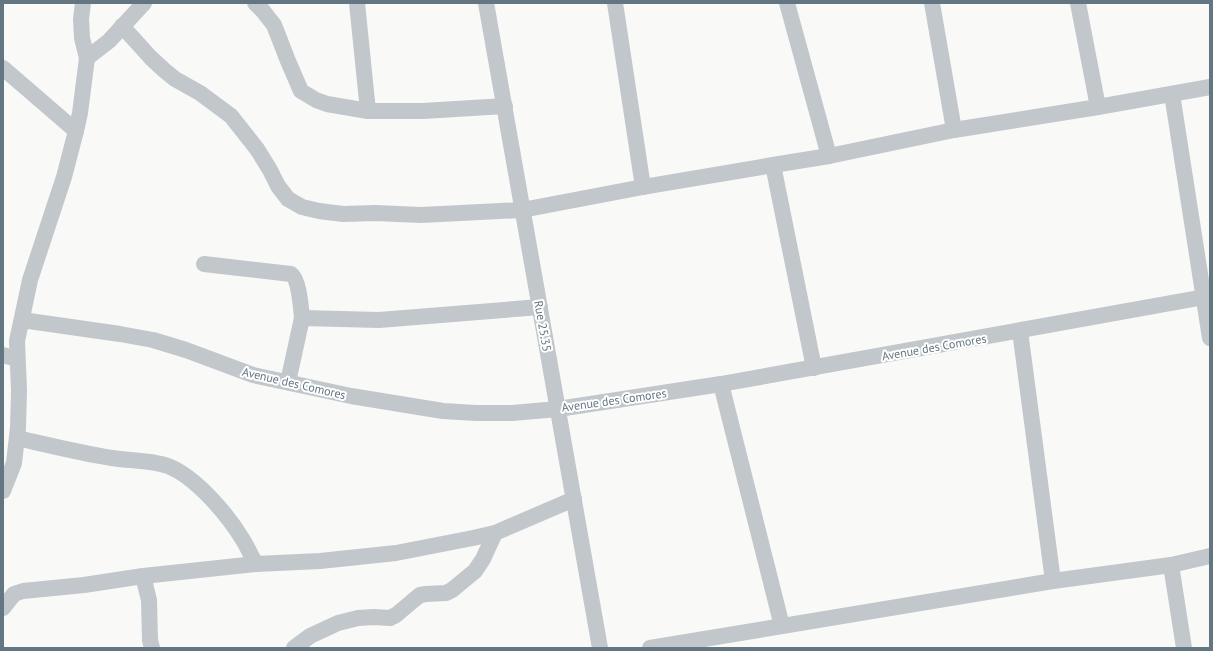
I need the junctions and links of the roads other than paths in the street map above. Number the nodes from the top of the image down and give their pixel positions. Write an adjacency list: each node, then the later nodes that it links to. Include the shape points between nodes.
1 (84, 3): 11 (street, via 81,19 82,38)
2 (144, 3): 10 (street)
3 (255, 3): 17 (street, via 274,26 301,91 327,104)
4 (357, 3): 17 (street)
5 (486, 3): 15 (street, Rue 25.35)
6 (615, 3): 22 (street)
7 (787, 3): 20 (street)
8 (932, 3): 18 (street)
9 (1078, 3): 16 (street)
10 (122, 26): 11 (street, via 109,41); 23 (street, via 164,70 231,116 257,149 288,199 302,207 343,214 421,216)
11 (88, 58): 19 (street)
12 (3, 68): 19 (street)
13 (1210, 87): 14 (street)
14 (1172, 94): 16 (street); 25 (street)
15 (504, 106): 17 (street, via 423,111); 23 (street, Rue 25.35)
16 (1098, 107): 18 (street)
17 (368, 111)
18 (954, 130): 20 (street)
19 (76, 131): 28 (street, via 64,177 30,280)
20 (829, 156): 21 (street)
21 (773, 164): 22 (street); 32 (street)
22 (643, 187): 23 (street)
23 (522, 210): 26 (street, Rue 25.35)
24 (204, 264): 27 (street, via 291,274 294,276 298,291)
25 (1207, 297): 29 (street, Avenue des Comores); 30 (street)
26 (540, 307): 27 (street, via 380,320); 35 (street, Rue 25.35)
27 (302, 318): 33 (street)
28 (22, 320): 31 (street); 33 (street, Avenue des Comores, via 153,340 253,375)
29 (1020, 331): 32 (street, Avenue des Comores); 44 (street)
30 (1210, 338)
31 (10, 357): 36 (street, via 18,390)
32 (814, 368): 34 (street, Avenue des Comores)
33 (288, 382): 35 (street, Avenue des Comores, via 350,396 443,411 476,414)
34 (721, 384): 35 (street, Avenue des Comores); 46 (street)
35 (558, 408): 38 (street, Rue 25.35)
36 (17, 438): 37 (street, via 14,463); 41 (street, via 86,454 155,463 181,472 217,506 243,540)
37 (3, 491)
38 (574, 499): 39 (street); 49 (street, Rue 25.35)
39 (495, 533): 41 (street, via 396,553 320,561); 48 (street, via 475,571 452,590 446,593 420,595 390,618 358,618 338,623 310,636)
40 (1210, 556): 42 (street)
41 (256, 564): 43 (street)
42 (1171, 565): 44 (street); 51 (street)
43 (143, 576): 45 (street, via 23,591 14,594); 47 (street, via 149,600)
44 (1053, 581): 46 (street)
45 (3, 608)
46 (782, 626): 50 (street)
47 (152, 648)
48 (294, 648)
49 (600, 648)
50 (650, 648)
51 (1184, 648)

